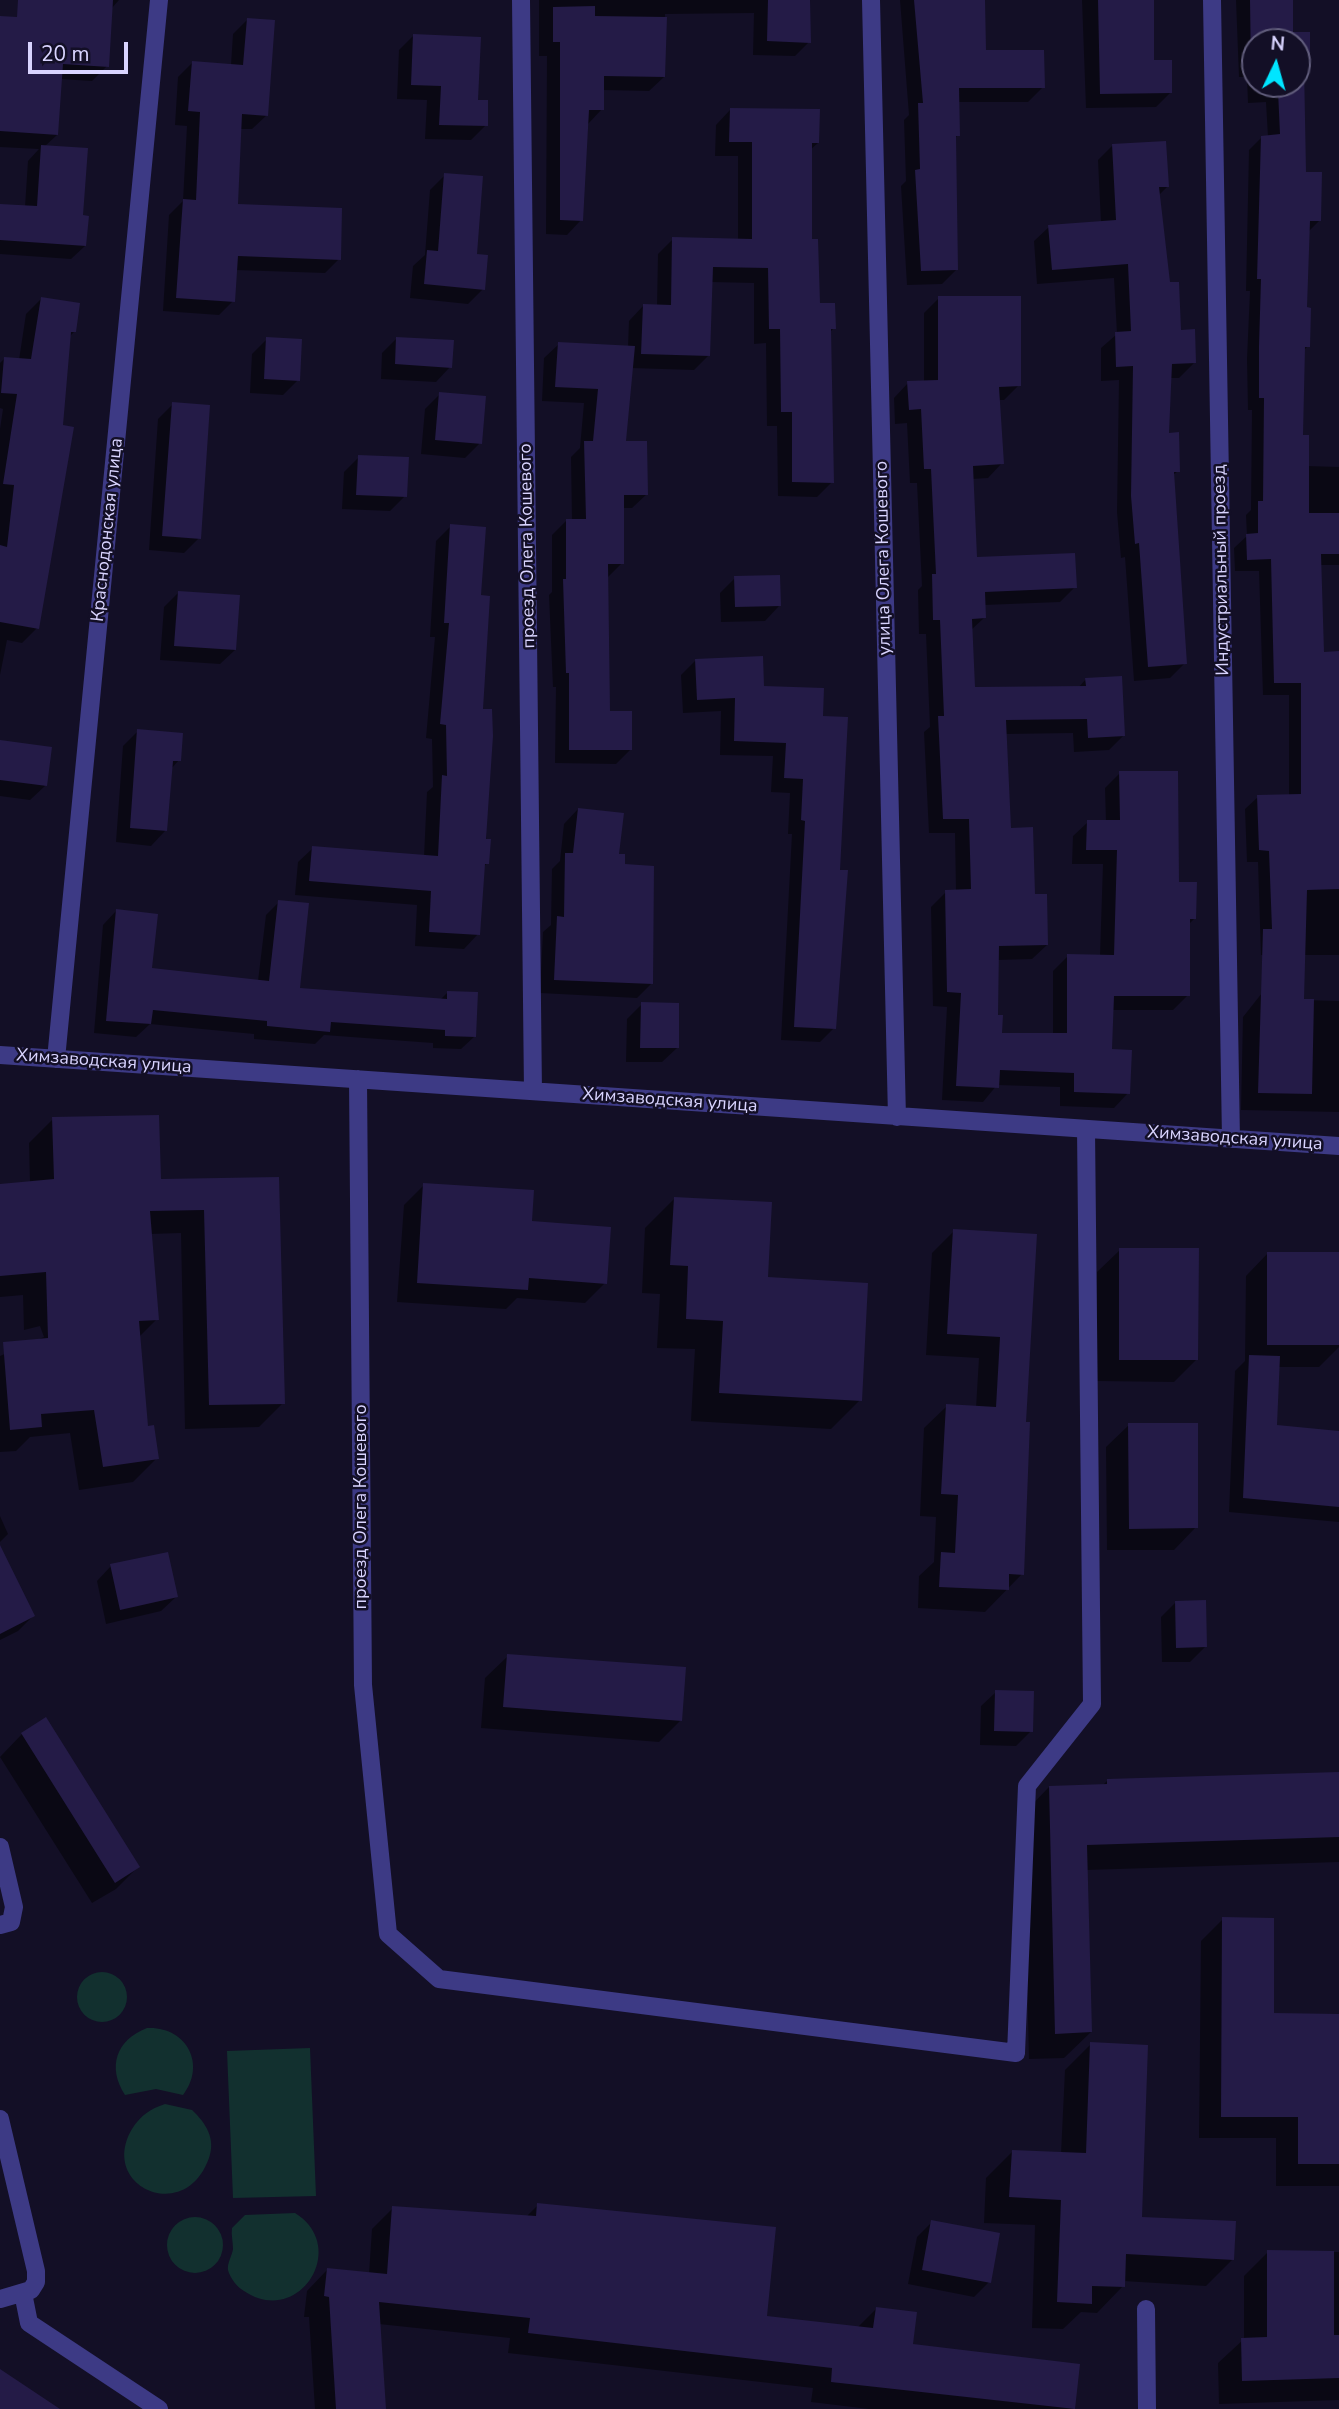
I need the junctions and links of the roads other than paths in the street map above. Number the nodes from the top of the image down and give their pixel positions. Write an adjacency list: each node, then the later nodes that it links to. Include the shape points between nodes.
1 (159, 0): 6 (street, Краснодонская улица)
2 (521, 0): 8 (street, проезд Олега Кошевого)
3 (870, 0): 9 (street, улица Олега Кошевого)
4 (1212, 0): 11 (street, Индустриальный проезд)
5 (0, 1055): 6 (street, Химзаводская улица)
6 (56, 1059): 7 (street, Химзаводская улица)
7 (358, 1079): 8 (street, Химзаводская улица); 10 (street, проезд Олега Кошевого, via 363,1685 388,1934 439,1979 1016,2053 1027,1786 1092,1704)
8 (533, 1091): 9 (street, Химзаводская улица)
9 (897, 1116): 10 (street, Химзаводская улица)
10 (1086, 1129): 11 (street, Химзаводская улица)
11 (1231, 1139): 12 (street, Химзаводская улица)
12 (1339, 1146)
13 (0, 1847): 14 (street, via 14,1907 11,1922)
14 (0, 1925)
15 (0, 2119): 16 (street, via 36,2271 36,2282)
16 (23, 2294): 17 (street); 19 (street, via 29,2323)
17 (0, 2299)
18 (1146, 2308): 20 (street)
19 (159, 2409)
20 (1147, 2409)

